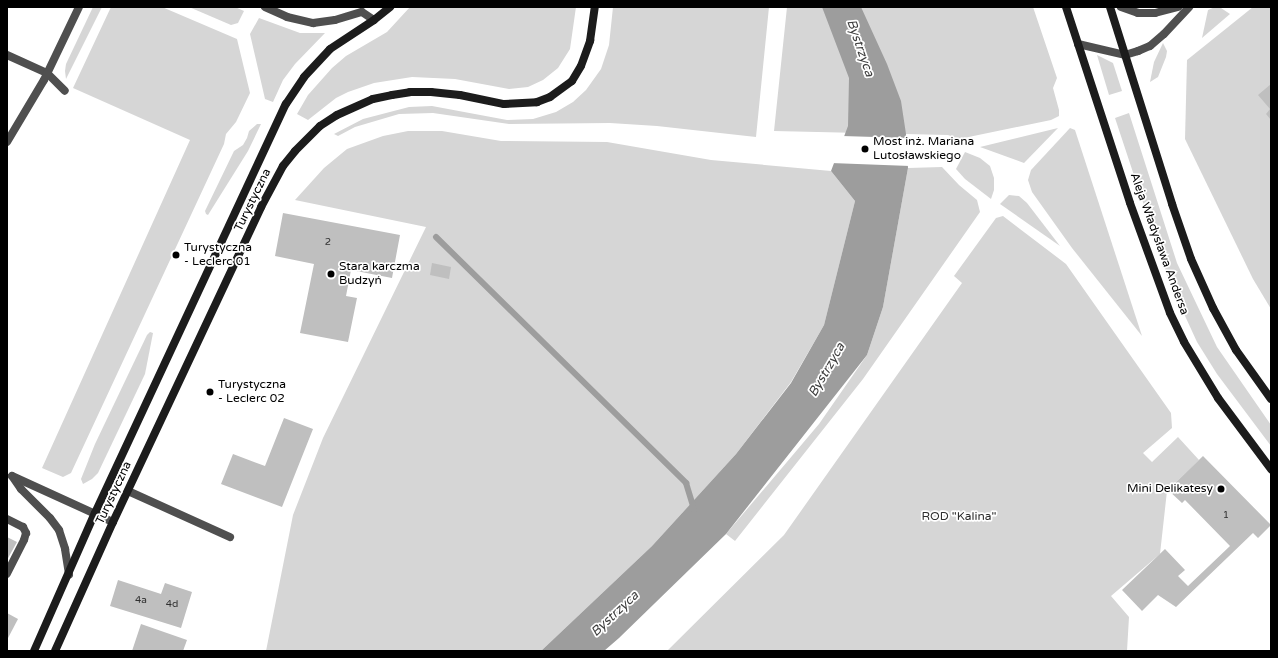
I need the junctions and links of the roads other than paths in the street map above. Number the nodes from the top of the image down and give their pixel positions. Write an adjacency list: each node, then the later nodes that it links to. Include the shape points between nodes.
1 (79, 7): 14 (street)
2 (265, 7): 10 (street, via 287,17 312,23 335,20 362,12)
3 (390, 7): 10 (main road, Turystyczna)
4 (595, 7): 20 (main road, Turystyczna, via 590,41 581,66 572,81 550,97 536,102 504,104 460,95 410,92 373,99 337,115 320,126 295,151 283,166 262,207)
5 (1066, 7): 11 (main road, Aleja Władysława Andersa)
6 (1110, 7): 12 (main road, Aleja Władysława Andersa)
7 (1121, 7): 8 (street, via 1138,13 1155,13)
8 (1178, 7)
9 (1189, 7): 12 (street, via 1150,46)
10 (374, 20): 21 (main road, Turystyczna, via 319,59 286,104)
11 (1078, 44): 12 (street); 18 (main road, Aleja Władysława Andersa, via 1130,203 1170,314 1218,398)
12 (1125, 54): 17 (main road, Aleja Władysława Andersa, via 1191,259 1236,350)
13 (7, 55): 14 (street)
14 (46, 73): 15 (street); 16 (street)
15 (65, 91)
16 (7, 142)
17 (1271, 400)
18 (1271, 469)
19 (10, 475): 21 (street); 26 (street, via 59,530 65,549)
20 (128, 491): 23 (main road, Turystyczna); 24 (street)
21 (95, 514): 23 (street); 26 (main road, Turystyczna)
22 (7, 519): 25 (street, via 23,526 26,533)
23 (114, 522): 28 (main road, Turystyczna)
24 (230, 537)
25 (7, 574)
26 (68, 576): 27 (main road, Turystyczna)
27 (34, 651)
28 (55, 651)

